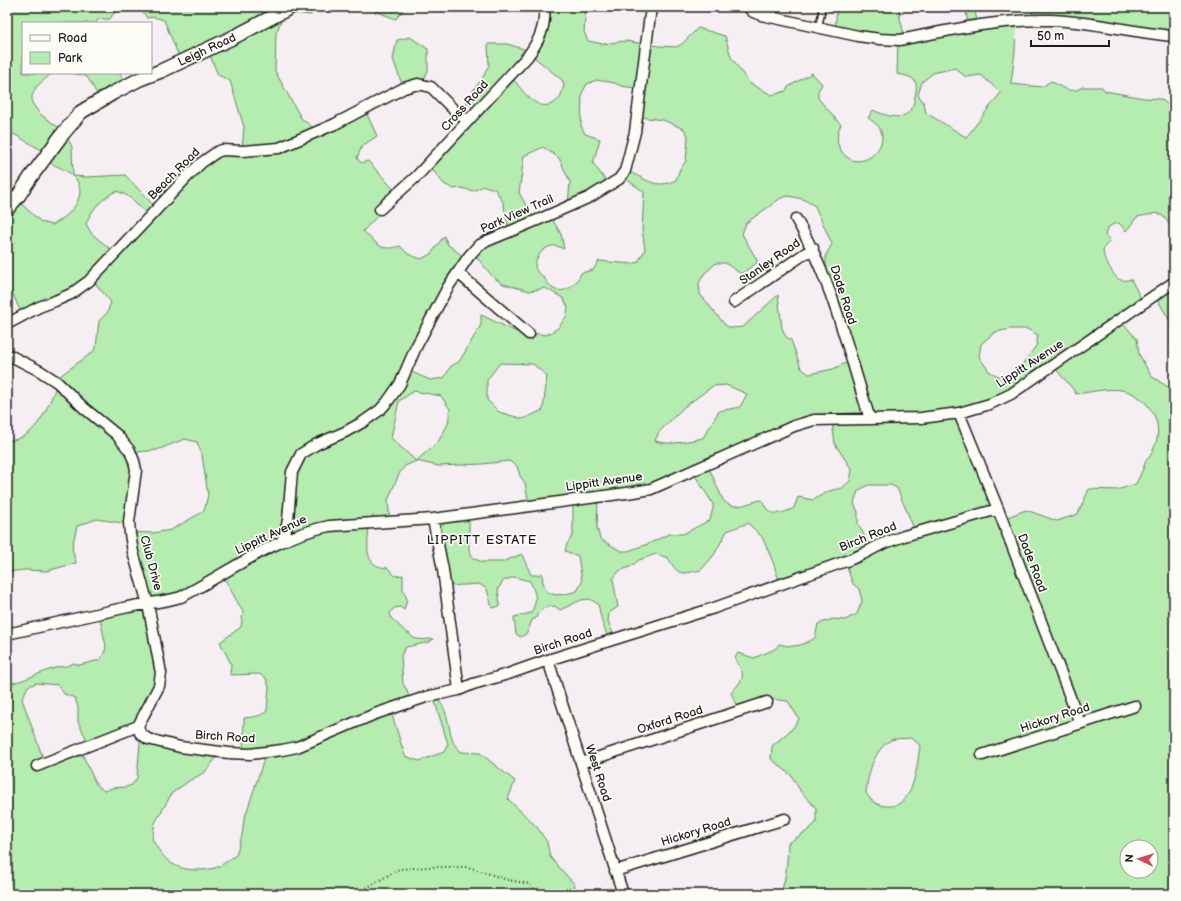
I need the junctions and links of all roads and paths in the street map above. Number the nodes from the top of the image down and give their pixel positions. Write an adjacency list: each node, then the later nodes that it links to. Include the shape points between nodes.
1 (291, 7): 11 (street, Leigh Road, via 234,37)
2 (544, 7): 12 (street, Cross Road, via 545,21 542,34 534,48)
3 (651, 7): 17 (street, Park View Trail, via 635,132 625,171 619,179 590,196 478,246)
4 (748, 7): 7 (street, via 753,12)
5 (775, 7): 7 (lane)
6 (822, 7): 8 (lane)
7 (773, 18): 8 (street)
8 (818, 28): 9 (street, via 890,40 1009,21 1052,20)
9 (1174, 36)
10 (151, 74): 13 (street, Leigh Road, via 113,92 81,112)
11 (152, 74)
12 (468, 121): 14 (street, Cross Road, via 417,176); 20 (street, Beach Road, via 431,87 418,84 404,88 341,121 279,148 217,152 186,178 89,281 71,294)
13 (7, 209)
14 (380, 209)
15 (796, 219): 16 (street, Stanley Road)
16 (813, 248): 19 (street, Stanley Road); 24 (street, Dade Road)
17 (458, 273): 21 (street); 27 (street, Park View Trail, via 416,347 400,384 388,401 363,422 302,454 292,472 288,520)
18 (1174, 282): 23 (street, Lippitt Avenue, via 1011,394 990,404)
19 (734, 302)
20 (7, 324)
21 (529, 334)
22 (7, 354): 28 (street, Club Drive, via 57,382 117,435 130,451 136,470 129,522 130,534)
23 (959, 413): 24 (street, Lippitt Avenue, via 921,418); 25 (street, Dade Road)
24 (870, 419): 26 (street, Lippitt Avenue, via 814,420 794,426 651,489)
25 (998, 509): 30 (street, Birch Road, via 904,536 849,560 714,608); 34 (street, Dade Road)
26 (433, 519): 27 (street, Lippitt Avenue, via 329,526); 31 (street, via 443,570)
27 (281, 542): 28 (street, Lippitt Avenue, via 181,596)
28 (148, 604): 29 (street, Lippitt Avenue); 35 (street, Club Drive, via 161,673 159,686)
29 (7, 634)
30 (548, 660): 31 (street, Birch Road); 37 (street, West Road)
31 (459, 690): 35 (street, Birch Road, via 426,697 375,714 297,747 252,754 211,751 152,741 143,737)
32 (767, 702): 37 (street, Oxford Road)
33 (1135, 706): 34 (street, Hickory Road)
34 (1080, 723): 36 (street, Hickory Road)
35 (138, 726): 38 (street)
36 (982, 755)
37 (581, 763): 40 (street, West Road)
38 (37, 766)
39 (785, 819): 40 (street, Hickory Road)
40 (615, 870): 43 (street, West Road)
41 (356, 894): 42 (path, via 399,869 468,866 508,880 529,884)
42 (540, 894)
43 (623, 894)

